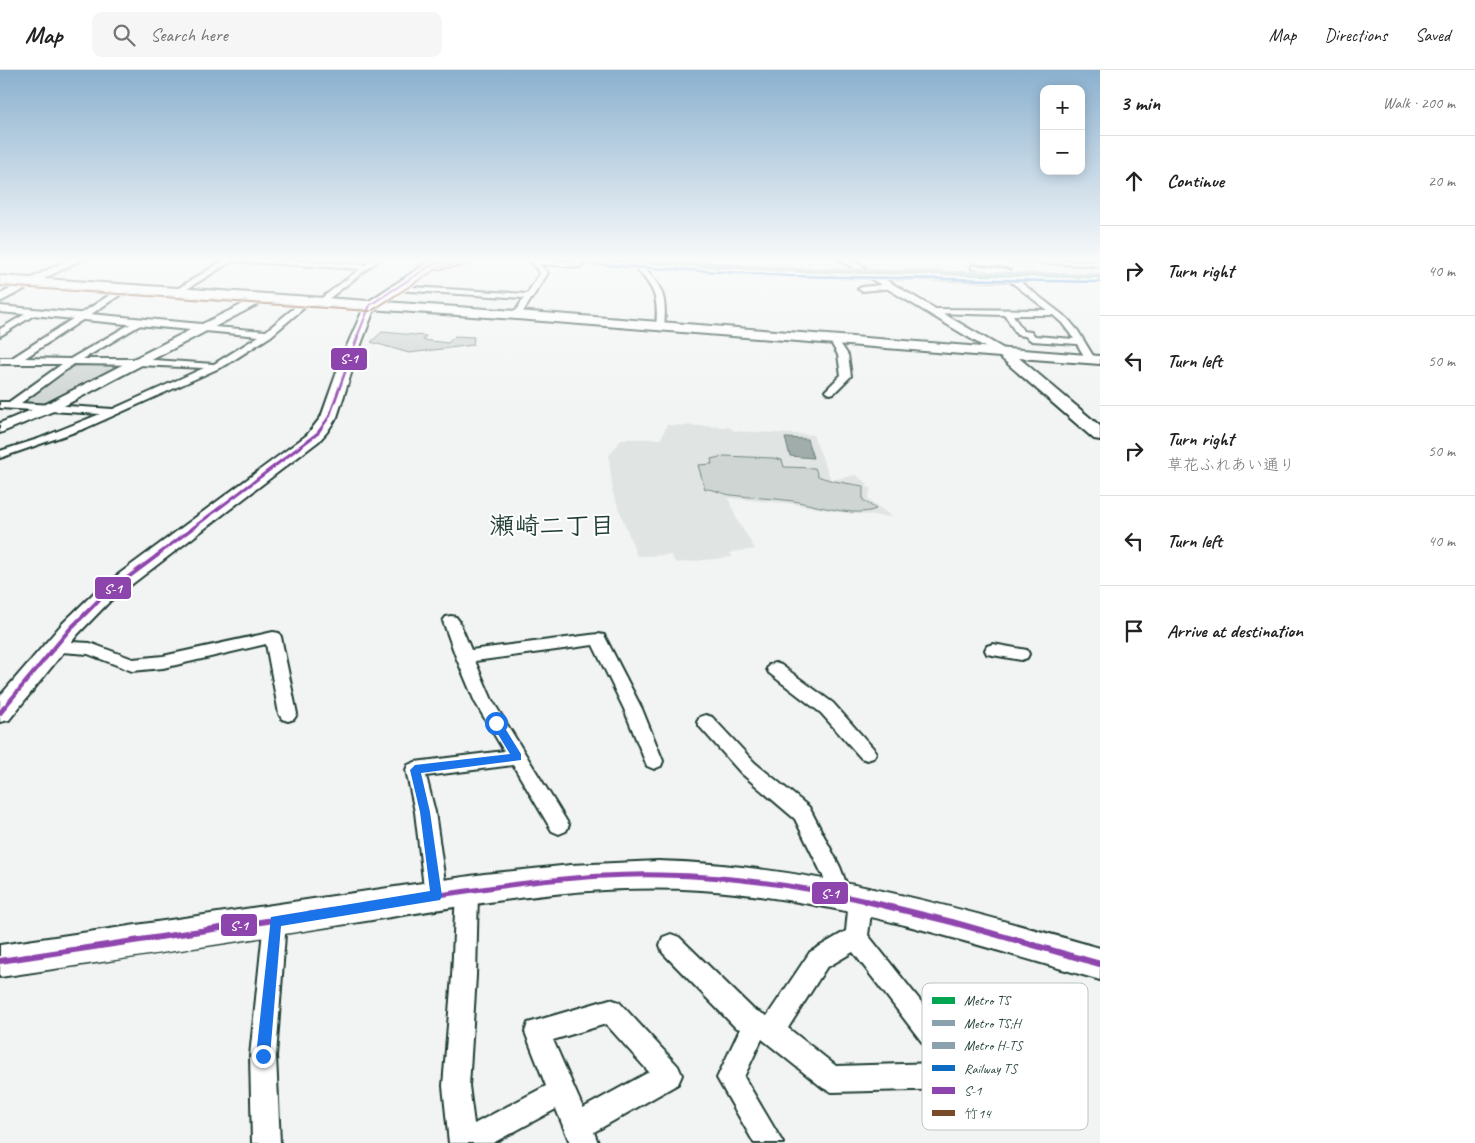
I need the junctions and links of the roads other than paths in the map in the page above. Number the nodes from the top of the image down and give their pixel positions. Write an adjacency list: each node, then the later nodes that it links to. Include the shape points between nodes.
1 (0, 309): 12 (street)
2 (94, 309): 16 (street)
3 (241, 309): 19 (street)
4 (298, 309): 21 (street)
5 (368, 309): 42 (street, via 322,429 103,596)
6 (430, 309): 15 (main road)
7 (520, 309): 15 (street)
8 (662, 309): 18 (street)
9 (931, 309): 11 (street)
10 (1049, 309): 14 (street)
11 (934, 311): 13 (street); 24 (street)
12 (35, 312): 16 (street); 20 (street)
13 (1008, 313): 14 (street); 23 (street, via 1020,333 1032,338)
14 (1054, 313): 23 (street, via 1074,331)
15 (517, 315): 18 (main road)
16 (82, 317): 17 (street); 27 (street)
17 (139, 322): 19 (street); 28 (street)
18 (660, 326): 22 (main road)
19 (205, 328): 21 (street); 29 (street)
20 (0, 333)
21 (268, 334): 30 (street)
22 (833, 339): 24 (main road); 32 (street, via 843,355 846,376)
23 (1080, 342): 26 (street)
24 (1003, 352): 26 (main road); 37 (main road, via 1019,359 1050,382); 39 (main road)
25 (0, 360): 27 (street)
26 (1095, 360)
27 (14, 361): 28 (street); 31 (street)
28 (73, 361): 29 (street); 34 (street)
29 (139, 362): 30 (street); 35 (street)
30 (215, 367): 36 (street)
31 (0, 370)
32 (830, 391)
33 (0, 405): 34 (street)
34 (12, 405): 35 (street)
35 (51, 407): 36 (street); 38 (street)
36 (116, 412): 40 (street)
37 (1100, 424)
38 (0, 428)
39 (1100, 435)
40 (0, 455)
41 (450, 621): 45 (street)
42 (54, 647): 47 (street); 48 (street, via 90,649 132,665 171,660 273,637)
43 (993, 650): 44 (street)
44 (1021, 654)
45 (464, 656): 51 (street, via 484,702); 52 (street, via 598,639 633,709)
46 (775, 669): 50 (street, via 827,708)
47 (0, 713)
48 (288, 714)
49 (706, 722): 56 (street, via 748,768 802,813 833,874)
50 (867, 754)
51 (517, 757): 53 (street); 55 (street, via 415,770 425,812)
52 (654, 761)
53 (559, 825)
54 (467, 891): 55 (street); 56 (street, via 556,880 651,874 744,880); 68 (street, via 456,1086)
55 (436, 896): 57 (street)
56 (850, 898): 58 (street, via 860,913); 61 (street)
57 (275, 921): 60 (street); 67 (street, via 263,1056)
58 (856, 938): 62 (street); 63 (street, via 818,960)
59 (671, 945): 63 (street, via 744,1018)
60 (0, 961)
61 (1100, 964)
62 (922, 1023)
63 (764, 1027): 64 (street, via 832,1079); 69 (street, via 730,1078)
64 (922, 1076)
65 (561, 1092): 66 (street); 66 (street, via 537,1032 610,1011 669,1075); 68 (street)
66 (581, 1134)
67 (266, 1143)
68 (464, 1143)
69 (769, 1143)

